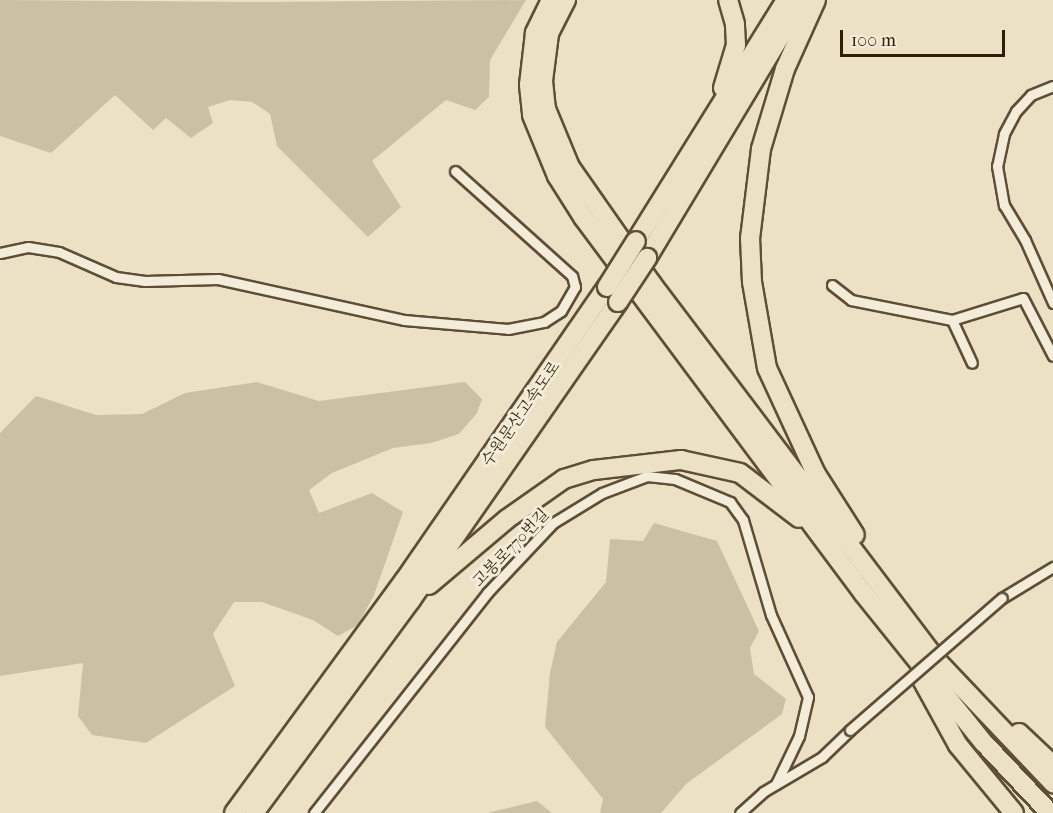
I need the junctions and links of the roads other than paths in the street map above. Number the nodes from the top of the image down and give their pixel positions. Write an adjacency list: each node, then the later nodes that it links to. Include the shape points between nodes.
1 (551, 0): 17 (highway, via 535,33 529,85 532,116 557,176 583,218)
2 (566, 0): 20 (highway, via 549,34 543,81 546,109 570,167 651,284)
3 (728, 0): 8 (highway, via 736,45 730,71)
4 (786, 0): 8 (highway, 수원문산고속도로)
5 (801, 0): 18 (highway, 수원문산고속도로, bridge, via 647,258)
6 (816, 0): 20 (highway, via 785,69 761,149 750,238 758,325 767,368 816,474)
7 (1053, 86): 12 (street, via 1031,95 1016,111 1004,134 997,166 1004,205 1025,240)
8 (704, 135): 29 (highway, 수원문산고속도로, bridge, via 607,287 404,581)
9 (455, 171): 10 (street, via 572,276 575,287 561,311 544,322 508,329 404,320 218,279 145,281 116,277 59,252 28,247)
10 (0, 253)
11 (832, 285): 13 (street, via 851,300)
12 (1053, 303)
13 (952, 320): 14 (street, via 1023,298); 15 (street)
14 (1053, 357)
15 (972, 363)
16 (1053, 567): 26 (street, bridge, via 1002,598 822,757)
17 (864, 594): 18 (highway, via 809,527 775,496 740,473 681,460 594,470 564,479 507,519); 19 (highway)
18 (411, 600): 30 (highway, 수원문산고속도로)
19 (903, 642): 22 (highway); 35 (highway, via 982,753); 36 (highway, via 984,743)
20 (925, 642): 21 (highway)
21 (966, 691): 23 (highway); 24 (highway); 28 (highway, via 990,732)
22 (930, 695): 33 (highway, via 958,745); 34 (highway, via 969,750)
23 (996, 726): 25 (highway); 27 (highway)
24 (1053, 765)
25 (1053, 783)
26 (776, 784): 31 (street, 고봉로770번길, via 799,736 808,697 771,615 743,520 730,502 675,479 647,476 602,493 553,523 486,593); 32 (street)
27 (1053, 791)
28 (1053, 803)
29 (234, 813)
30 (254, 813)
31 (314, 813)
32 (740, 813)
33 (1014, 813)
34 (1026, 813)
35 (1038, 813)
36 (1050, 813)

